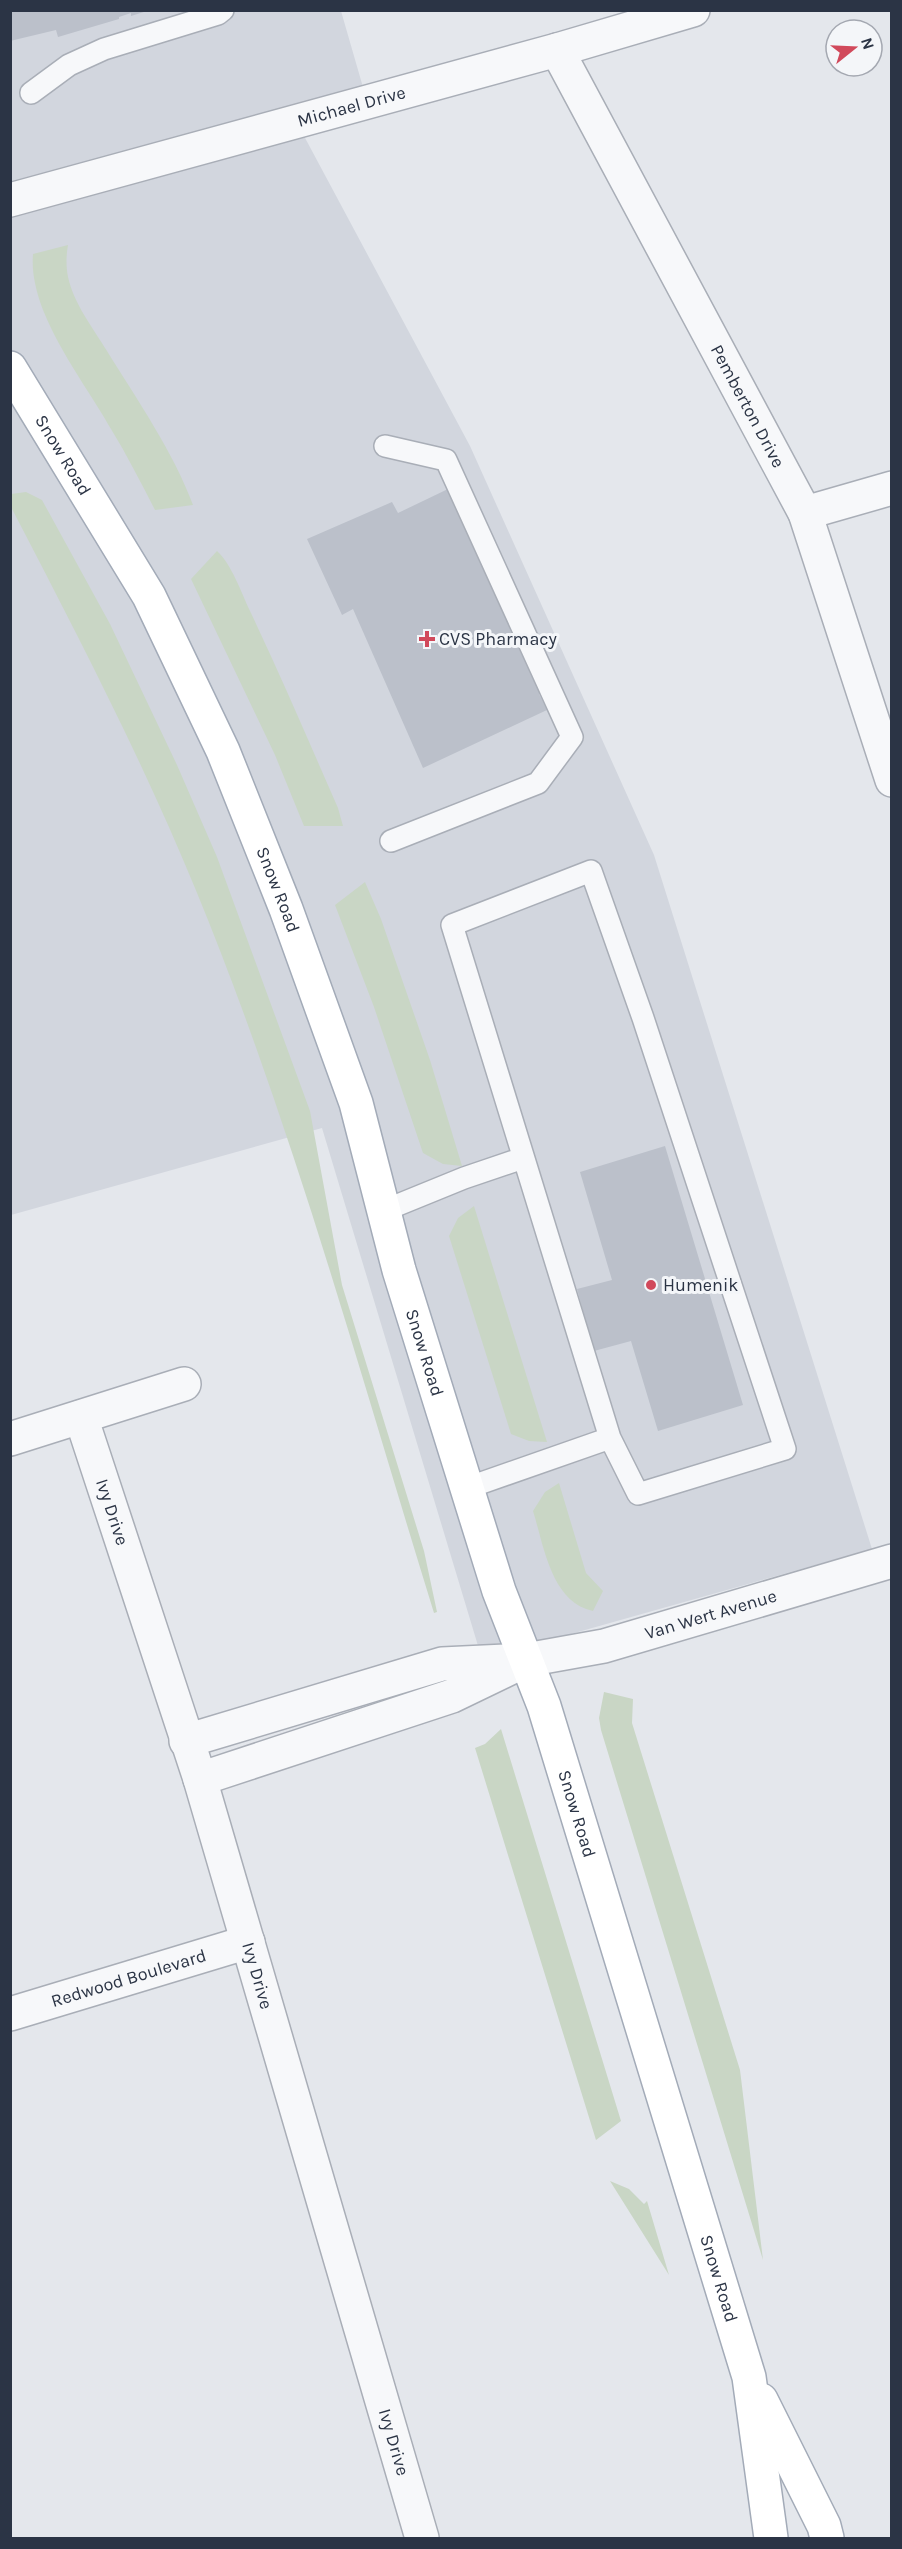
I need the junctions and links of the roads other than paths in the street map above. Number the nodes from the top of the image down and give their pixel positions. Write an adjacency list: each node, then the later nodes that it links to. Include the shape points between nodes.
1 (223, 10): 4 (lane, via 104,49 69,65)
2 (693, 10): 3 (street, Michael Drive)
3 (557, 50): 5 (street, Michael Drive); 9 (street, Pemberton Drive)
4 (31, 93)
5 (10, 200)
6 (10, 368): 13 (main road, Snow Road, via 149,596 223,751 286,909 356,1103)
7 (385, 446): 11 (lane, via 446,460 572,737 538,783)
8 (891, 488): 9 (street)
9 (805, 513): 10 (street, Pemberton Drive)
10 (891, 780)
11 (391, 841)
12 (523, 1158): 13 (lane); 16 (lane); 16 (lane, via 452,925 591,871 785,1449 638,1494)
13 (383, 1211): 18 (main road, Snow Road)
14 (184, 1384): 15 (street)
15 (81, 1417): 17 (street); 21 (street, Ivy Drive)
16 (610, 1438): 18 (lane)
17 (10, 1439)
18 (467, 1488): 20 (main road, Snow Road, via 499,1591)
19 (889, 1568): 20 (street, Van Wert Avenue, via 604,1646)
20 (526, 1660): 21 (street, Van Wert Avenue, via 442,1664); 22 (street, Van Wert Avenue, via 452,1696); 25 (main road, Snow Road, via 544,1706)
21 (186, 1741): 22 (street, Ivy Drive)
22 (200, 1779): 23 (street, Ivy Drive)
23 (248, 1942): 24 (street, Redwood Boulevard); 26 (street, Ivy Drive)
24 (10, 2014)
25 (749, 2377): 27 (main road, Snow Road); 28 (main road, Snow Road)
26 (422, 2538)
27 (771, 2538)
28 (827, 2538)

